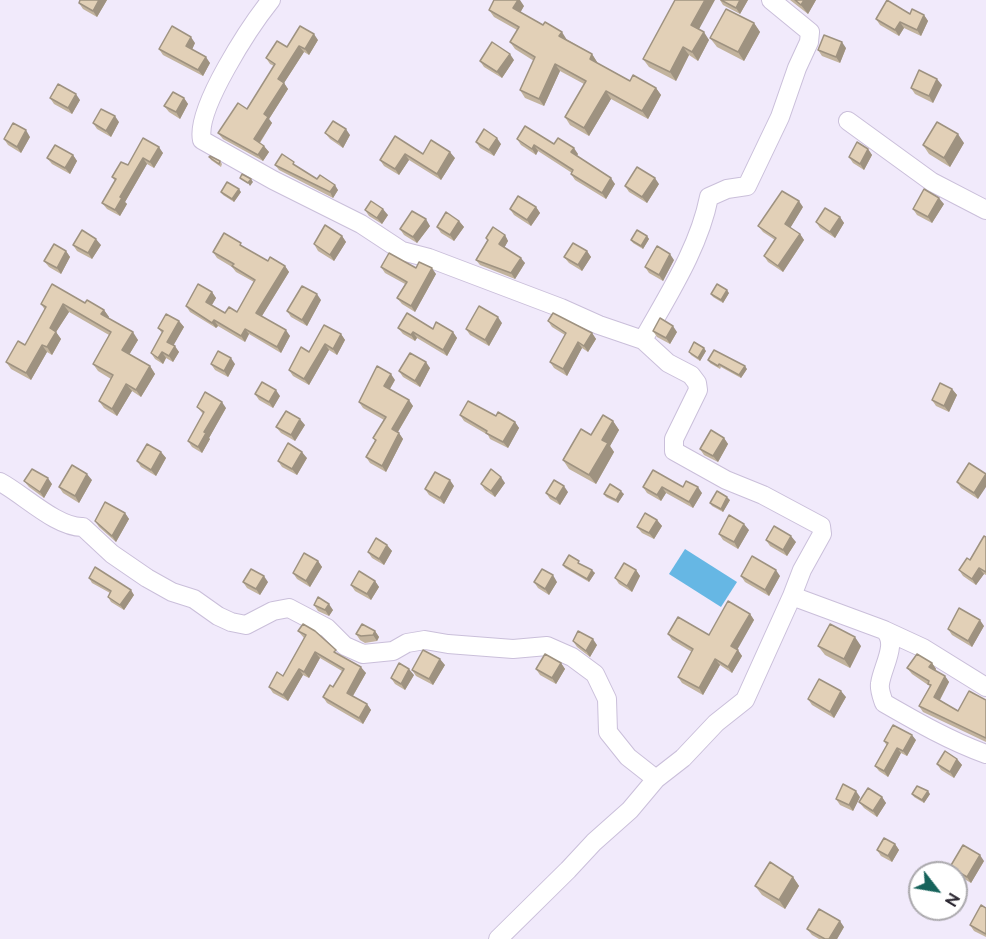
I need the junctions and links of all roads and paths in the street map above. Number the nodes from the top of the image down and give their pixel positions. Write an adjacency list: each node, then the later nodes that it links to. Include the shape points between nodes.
1 (271, 0): 5 (street, via 212,94 202,140 361,224 402,251)
2 (771, 0): 5 (street, via 810,32 809,42 780,117 747,186 709,197 691,250)
3 (848, 121): 4 (street, via 932,182)
4 (986, 210)
5 (643, 340): 7 (street, via 697,383 698,390 674,439 674,451 821,526 822,534)
6 (0, 482): 11 (street, via 60,521 83,527 112,554 147,578 194,599 231,622 246,625 273,611 289,608 327,628 345,646 363,654 393,651 407,643 425,640 513,649 547,646 572,657 595,674 599,682 607,699 608,732 628,756)
7 (792, 596): 8 (street); 11 (street, via 745,700)
8 (884, 630): 9 (street, via 923,648); 10 (street, via 891,642 879,686 884,703)
9 (986, 687)
10 (986, 753)
11 (656, 779): 12 (street, via 630,810)
12 (498, 939)

